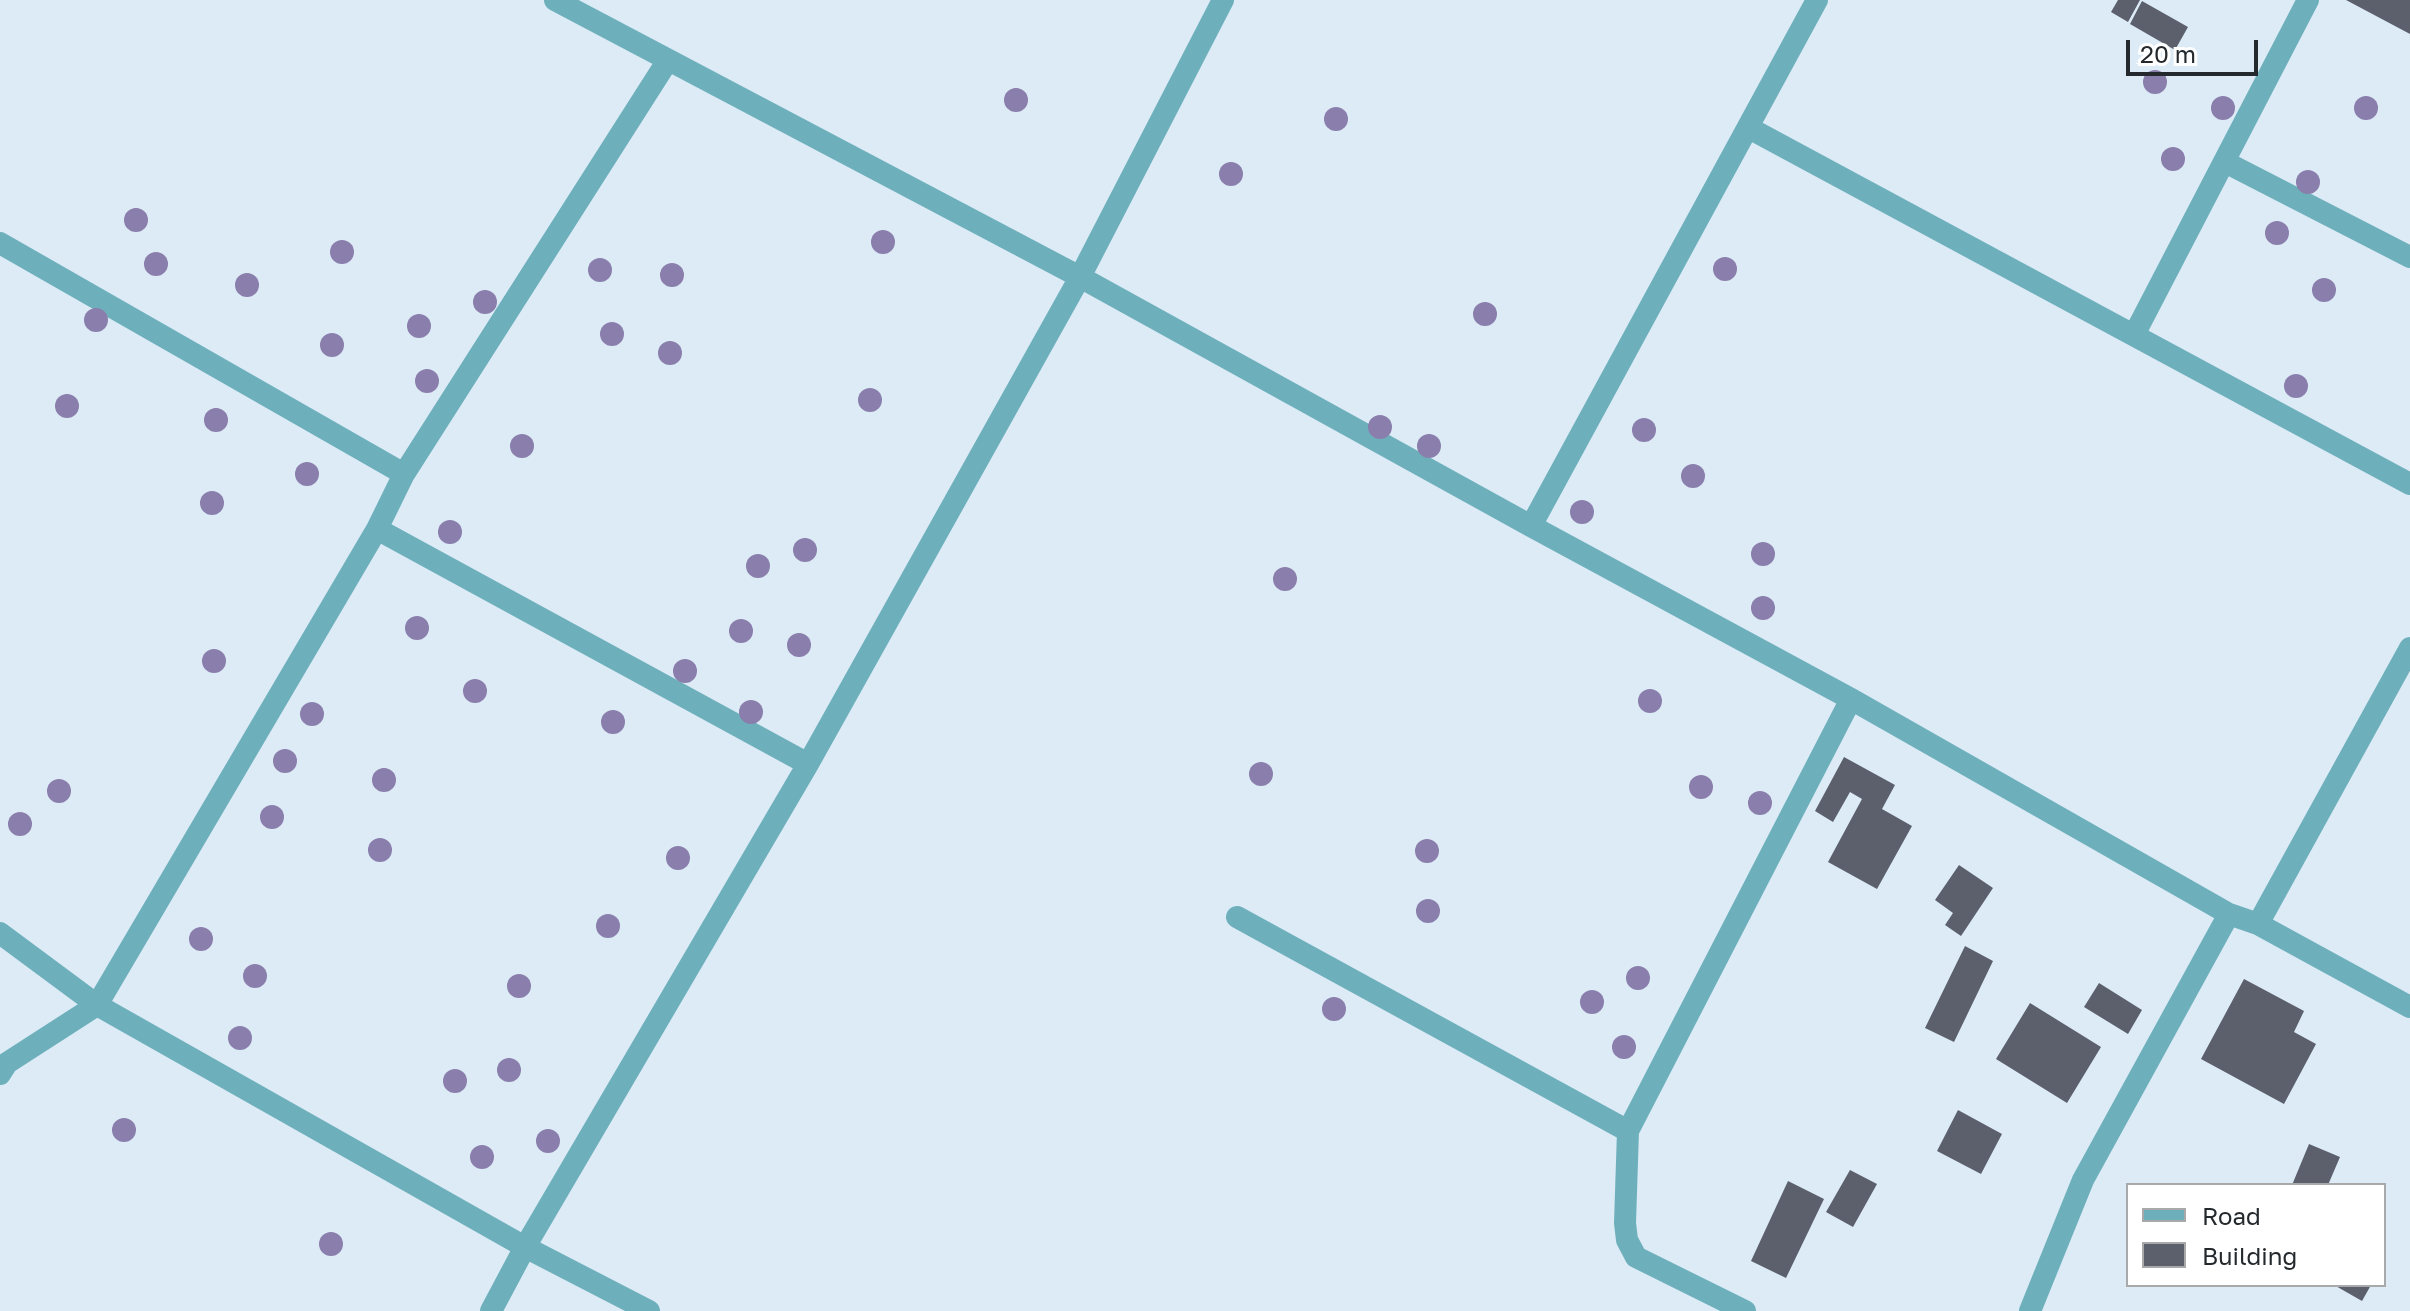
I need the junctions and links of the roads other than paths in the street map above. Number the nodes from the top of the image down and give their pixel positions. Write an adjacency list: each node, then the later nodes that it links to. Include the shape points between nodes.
1 (555, 0): 5 (street)
2 (1223, 0): 10 (street)
3 (1817, 0): 6 (street)
4 (2308, 0): 7 (street)
5 (668, 60): 10 (street); 12 (street)
6 (1749, 128): 11 (street); 14 (street)
7 (2225, 162): 9 (street); 11 (street)
8 (2, 248): 12 (street)
9 (2410, 257)
10 (1080, 277): 14 (street); 18 (street)
11 (2134, 335): 13 (street)
12 (404, 474): 15 (street)
13 (2410, 484)
14 (1531, 526): 17 (street)
15 (377, 529): 18 (street); 23 (street)
16 (2410, 648): 21 (street)
17 (1851, 699): 19 (street); 26 (street)
18 (808, 764): 27 (street)
19 (2229, 914): 21 (street); 31 (street, via 2083,1180)
20 (1237, 917): 26 (street)
21 (2258, 924): 24 (street)
22 (0, 933): 23 (street)
23 (97, 1005): 25 (street, via 7,1063); 27 (street)
24 (2410, 1007)
25 (0, 1074)
26 (1628, 1131): 30 (street, via 1625,1223 1636,1257)
27 (525, 1247): 28 (street); 29 (street)
28 (491, 1311)
29 (649, 1311)
30 (1745, 1311)
31 (2030, 1311)

